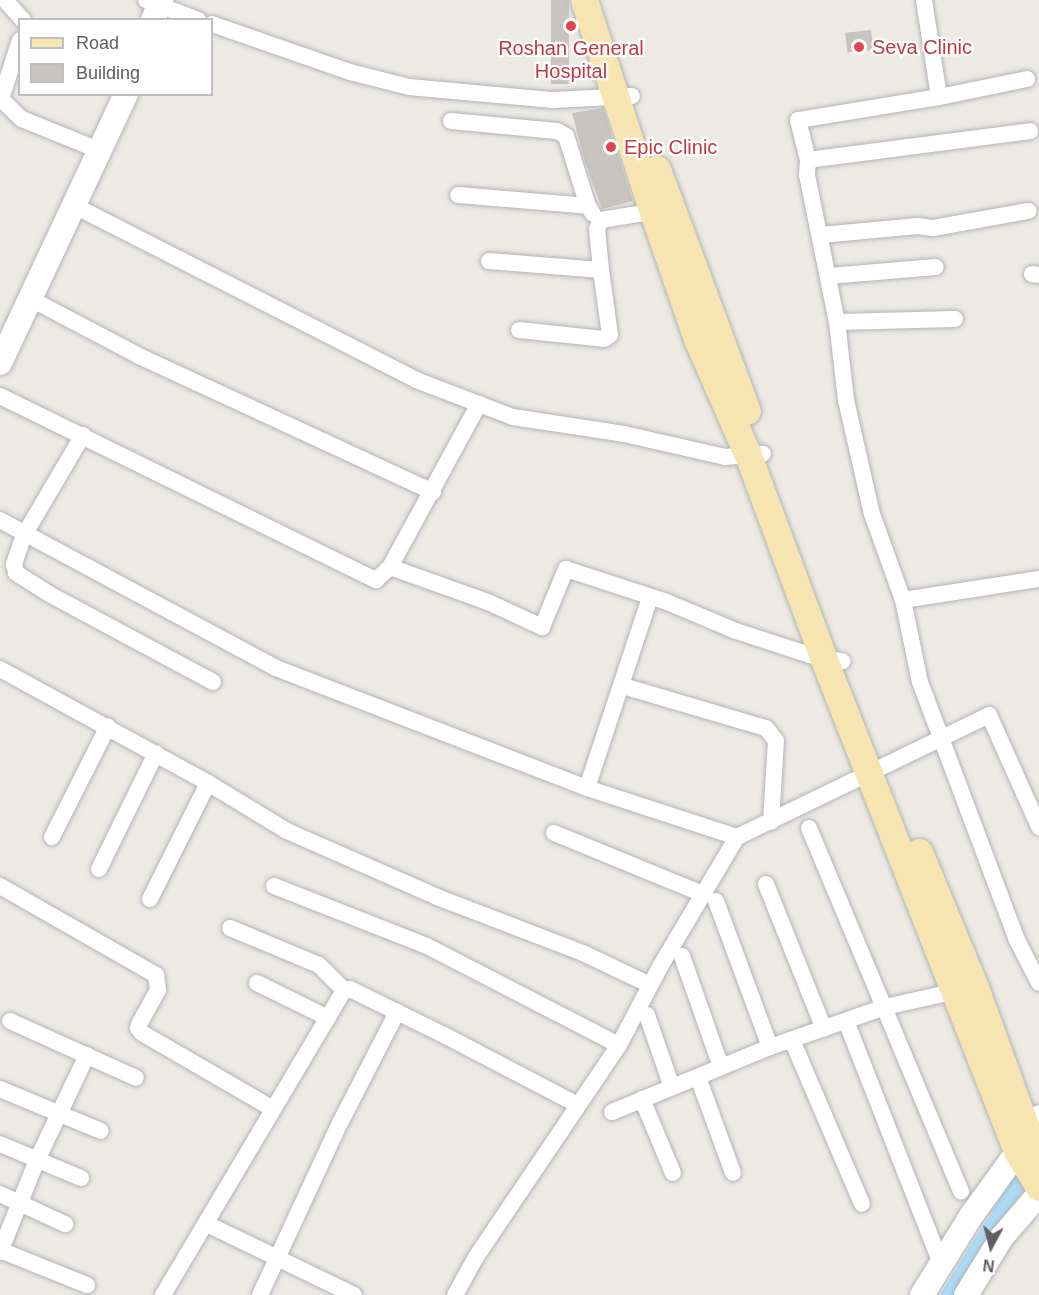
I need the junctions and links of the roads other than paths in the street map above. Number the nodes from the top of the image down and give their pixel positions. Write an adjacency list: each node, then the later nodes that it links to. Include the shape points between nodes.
1 (5, 0): 6 (street)
2 (584, 0): 12 (main road)
3 (601, 0): 12 (main road)
4 (924, 0): 13 (street)
5 (154, 6): 7 (street)
6 (21, 18)
7 (192, 18)
8 (213, 24): 12 (street, via 350,72 409,87 554,100)
9 (18, 46): 16 (street, via 1,99 22,119)
10 (1027, 79): 13 (street)
11 (125, 96): 16 (street)
12 (623, 96): 21 (main road)
13 (939, 97): 17 (street, via 798,120)
14 (451, 121): 20 (street, via 557,131 566,136)
15 (1030, 131): 17 (street)
16 (101, 151): 19 (street)
17 (808, 160): 24 (street, via 807,175)
18 (458, 195): 20 (street)
19 (75, 206): 29 (street); 35 (street, via 416,380)
20 (588, 206): 23 (street)
21 (662, 210): 23 (street); 37 (main road)
22 (1028, 211): 24 (street, via 933,228)
23 (601, 220): 27 (street, via 597,229)
24 (821, 235): 28 (street)
25 (489, 261): 27 (street)
26 (936, 267): 28 (street)
27 (601, 270): 32 (street, via 610,335 604,339)
28 (829, 276): 31 (street)
29 (31, 299): 33 (street); 38 (street, via 139,356)
30 (955, 319): 31 (street)
31 (837, 322): 44 (street, via 846,400 872,514)
32 (519, 330)
33 (0, 363)
34 (0, 396): 36 (street)
35 (479, 404): 37 (street, via 513,417 624,434 725,457); 38 (street)
36 (83, 435): 40 (street); 41 (street, via 193,493 375,580)
37 (756, 454): 45 (main road)
38 (433, 492): 41 (street)
39 (0, 520): 40 (street)
40 (24, 535): 47 (street, via 14,564 19,577); 54 (street, via 276,668)
41 (390, 567): 43 (street, via 488,602 542,627 566,569)
42 (1039, 579): 44 (street)
43 (650, 597): 45 (street, via 736,631); 48 (street)
44 (903, 600): 50 (street, via 920,682)
45 (832, 659): 52 (main road)
46 (0, 669): 49 (street)
47 (213, 682)
48 (622, 686): 54 (street); 55 (street, via 766,728 776,741)
49 (108, 726): 51 (street); 59 (street)
50 (941, 739): 52 (street); 56 (street, via 989,715); 70 (street, via 1017,940)
51 (156, 753): 53 (street); 61 (street)
52 (877, 770): 55 (street); 72 (main road)
53 (208, 783): 66 (street); 71 (street, via 287,831 437,897 583,952)
54 (587, 788): 60 (street)
55 (771, 822): 60 (street)
56 (1039, 827)
57 (809, 828): 74 (street)
58 (554, 833): 65 (street)
59 (52, 837)
60 (737, 837): 65 (street)
61 (99, 869)
62 (766, 885): 80 (street)
63 (0, 886): 92 (street, via 156,975 158,990 140,1022 138,1028 142,1033)
64 (274, 886): 82 (street, via 427,946)
65 (710, 898): 71 (street); 83 (street)
66 (150, 899)
67 (230, 928): 73 (street, via 319,965)
68 (682, 956): 85 (street)
69 (257, 983): 77 (street)
70 (1039, 983)
71 (650, 985): 82 (street)
72 (964, 989): 74 (street); 96 (main road)
73 (344, 990): 75 (street, via 350,989); 77 (street)
74 (885, 1007): 79 (street); 103 (street)
75 (397, 1012): 91 (street); 110 (street)
76 (647, 1015): 88 (street)
77 (328, 1018): 92 (street)
78 (10, 1021): 84 (street)
79 (846, 1021): 80 (street); 111 (street)
80 (824, 1029): 81 (street)
81 (792, 1040): 83 (street); 106 (street)
82 (619, 1045): 91 (street)
83 (770, 1047): 85 (street)
84 (87, 1054): 87 (street); 93 (street)
85 (721, 1067): 86 (street)
86 (698, 1077): 88 (street); 100 (street)
87 (136, 1078)
88 (672, 1087): 90 (street)
89 (0, 1089): 93 (street)
90 (642, 1099): 94 (street); 99 (street)
91 (578, 1106): 116 (street, via 476,1257)
92 (273, 1109): 108 (street)
93 (59, 1112): 95 (street); 98 (street)
94 (612, 1112)
95 (101, 1131)
96 (1031, 1139): 102 (main road); 111 (street, via 971,1216)
97 (0, 1144): 98 (street)
98 (37, 1160): 101 (street); 105 (street)
99 (673, 1173)
100 (733, 1173)
101 (81, 1178)
102 (1037, 1186): 118 (street)
103 (961, 1191)
104 (0, 1194): 105 (street)
105 (20, 1203): 107 (street); 109 (street)
106 (862, 1204)
107 (65, 1224)
108 (207, 1224): 110 (street); 113 (street)
109 (0, 1251): 112 (street)
110 (277, 1259): 114 (street); 115 (street)
111 (941, 1264): 117 (street)
112 (87, 1285)
113 (163, 1295)
114 (260, 1295)
115 (354, 1295)
116 (455, 1295)
117 (922, 1295)
118 (966, 1295)

